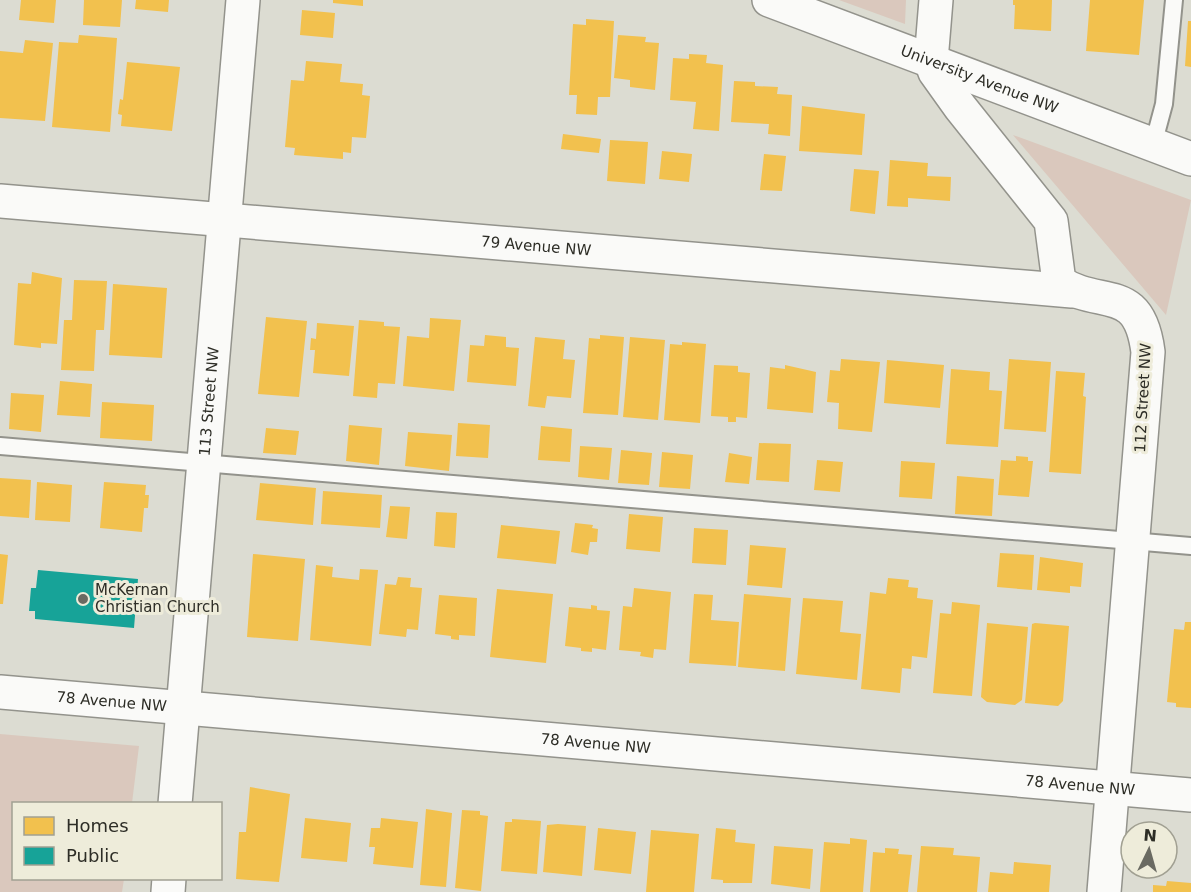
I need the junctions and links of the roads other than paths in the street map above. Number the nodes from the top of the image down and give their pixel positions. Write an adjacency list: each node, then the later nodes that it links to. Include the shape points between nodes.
1 (243, 0): 9 (street, 113 Street NW)
2 (769, 0): 5 (street, University Avenue NW)
3 (936, 0): 5 (street)
4 (1174, 0): 6 (lane, via 1164,104)
5 (931, 62): 6 (street, University Avenue NW); 10 (street, via 941,83 1052,221 1059,282)
6 (1153, 145): 7 (street, University Avenue NW)
7 (1191, 159)
8 (0, 201): 9 (street, 79 Avenue NW)
9 (224, 220): 10 (street, 79 Avenue NW); 12 (street, 113 Street NW)
10 (1072, 291): 13 (street, 112 Street NW, via 1118,300 1139,320 1146,335 1148,352)
11 (0, 446): 12 (lane)
12 (204, 463): 13 (lane); 16 (street, 113 Street NW)
13 (1133, 540): 14 (lane); 17 (street, 112 Street NW)
14 (1191, 546)
15 (0, 692): 16 (street, 78 Avenue NW)
16 (183, 707): 17 (street, 78 Avenue NW); 19 (street, 113 Street NW)
17 (1113, 788): 18 (street, 78 Avenue NW); 20 (street, 112 Street NW)
18 (1191, 795)
19 (175, 802)
20 (1104, 892)

